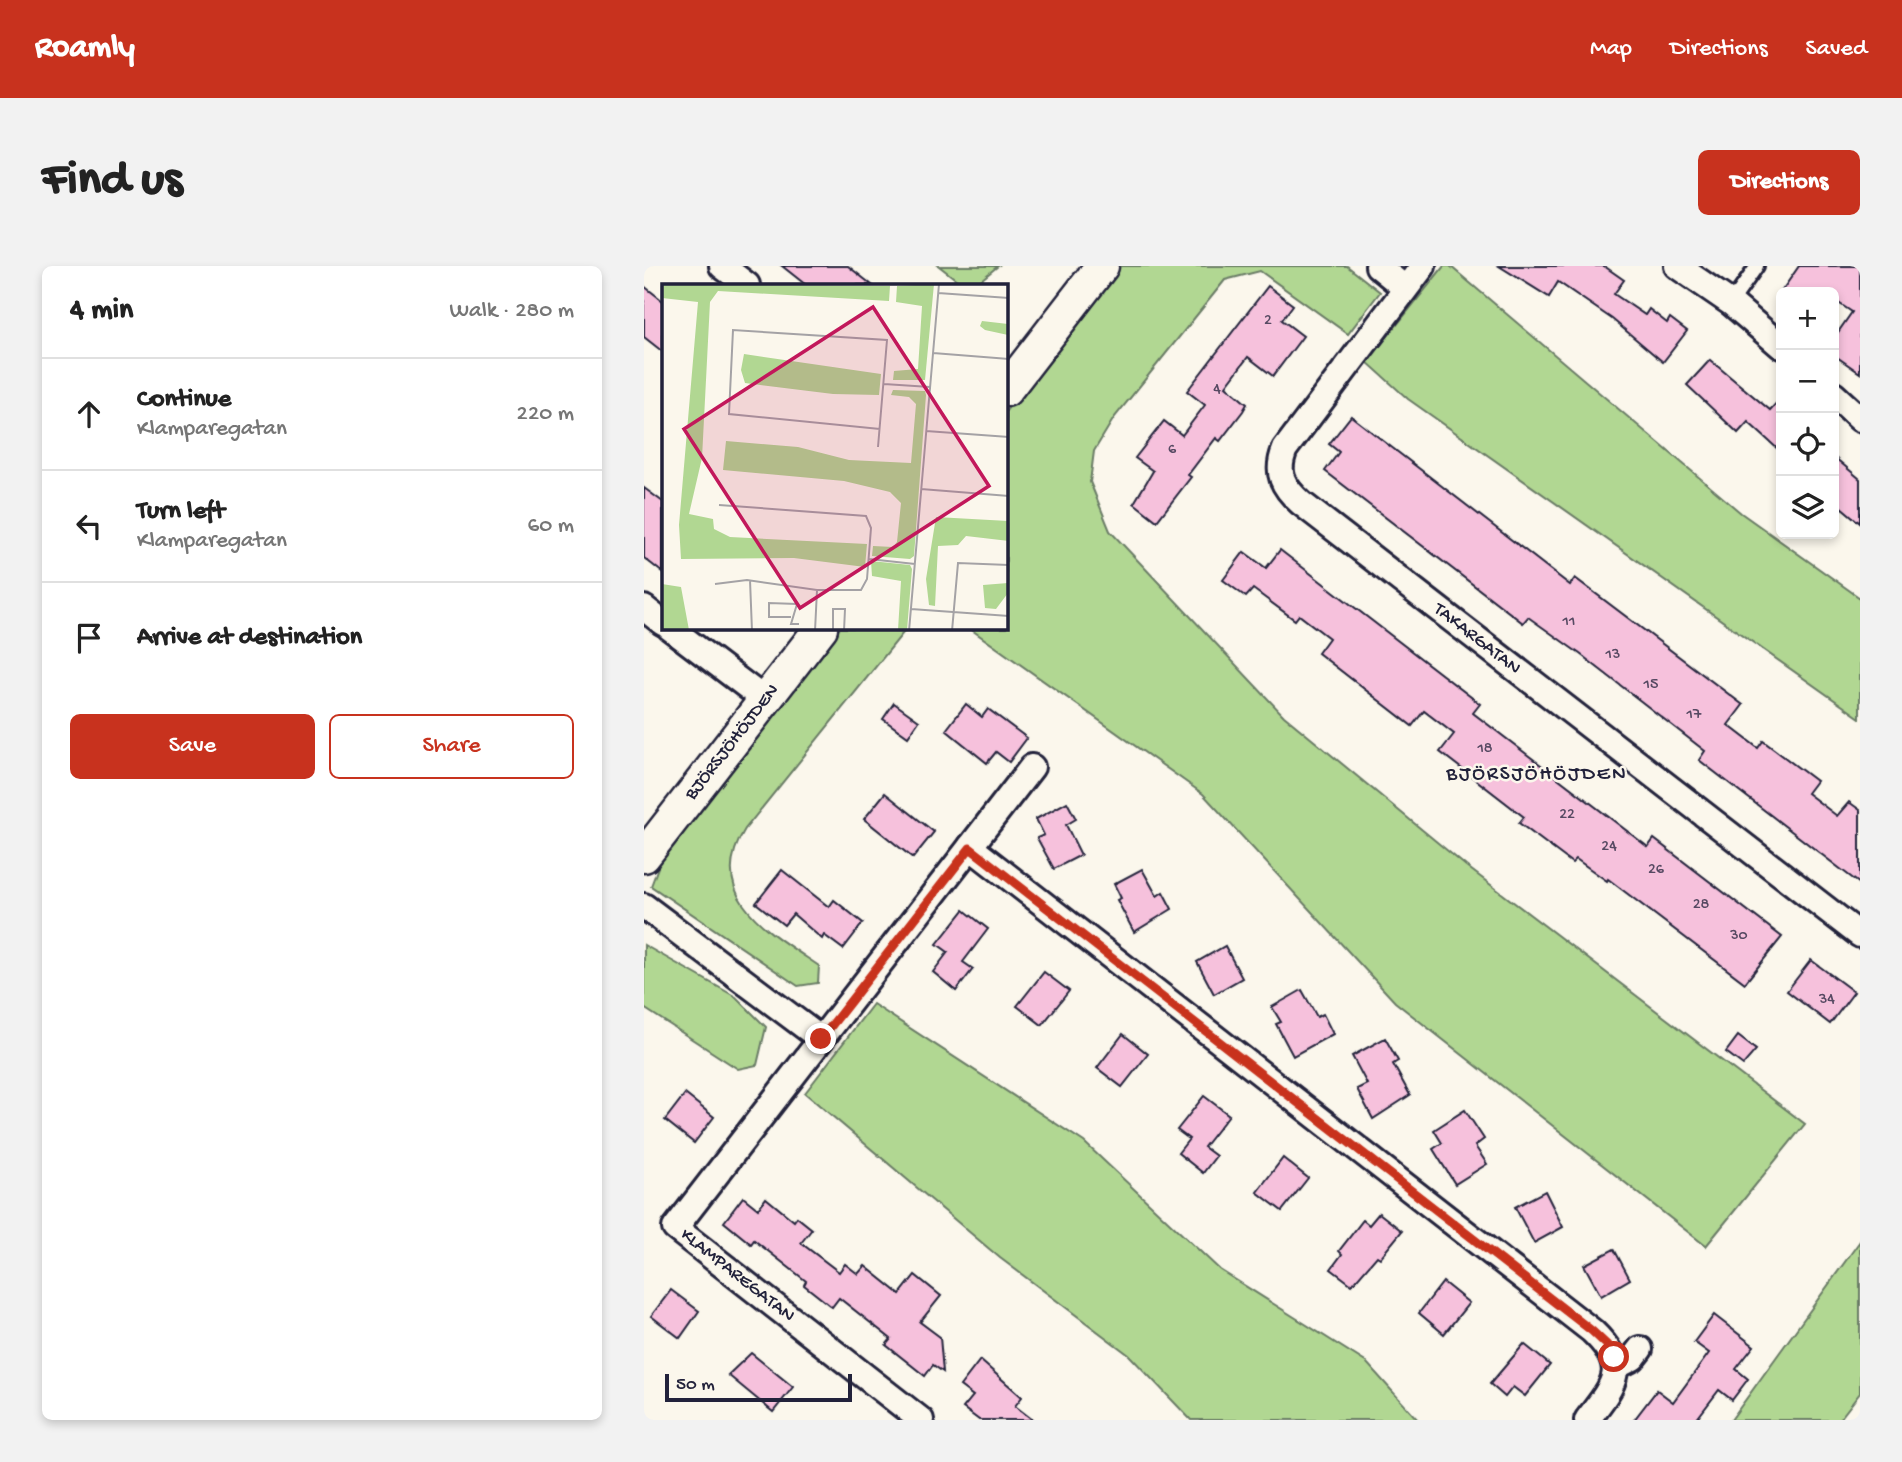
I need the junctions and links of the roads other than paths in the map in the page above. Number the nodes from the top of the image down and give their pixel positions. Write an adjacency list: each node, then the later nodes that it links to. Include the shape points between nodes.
1 (722, 266): 7 (street)
2 (1102, 266): 11 (street)
3 (1378, 266): 8 (street)
4 (1423, 266): 8 (street, TAKARGATAN)
5 (1677, 266): 9 (street)
6 (1757, 266): 9 (lane)
7 (746, 284)
8 (1405, 288): 23 (street, TAKARGATAN, via 1285,449 1279,471 1289,493)
9 (1731, 303): 10 (street)
10 (1776, 342)
11 (1008, 387)
12 (1839, 400): 13 (street)
13 (1860, 419)
14 (644, 608): 15 (street)
15 (662, 622)
16 (673, 630): 18 (street)
17 (819, 630): 18 (street, BJÖRSJÖHÖJDEN)
18 (765, 701): 21 (street, BJÖRSJÖHÖJDEN)
19 (1032, 767): 20 (street, KLAMPAREGATAN)
20 (970, 848): 24 (street, KLAMPAREGATAN); 26 (street, via 1592,1331 1608,1346)
21 (644, 856)
22 (644, 906): 24 (street)
23 (1860, 936)
24 (821, 1039): 27 (street, KLAMPAREGATAN, via 675,1228)
25 (1640, 1349): 26 (street)
26 (1616, 1367): 28 (street, via 1611,1387)
27 (921, 1420)
28 (1587, 1420)

